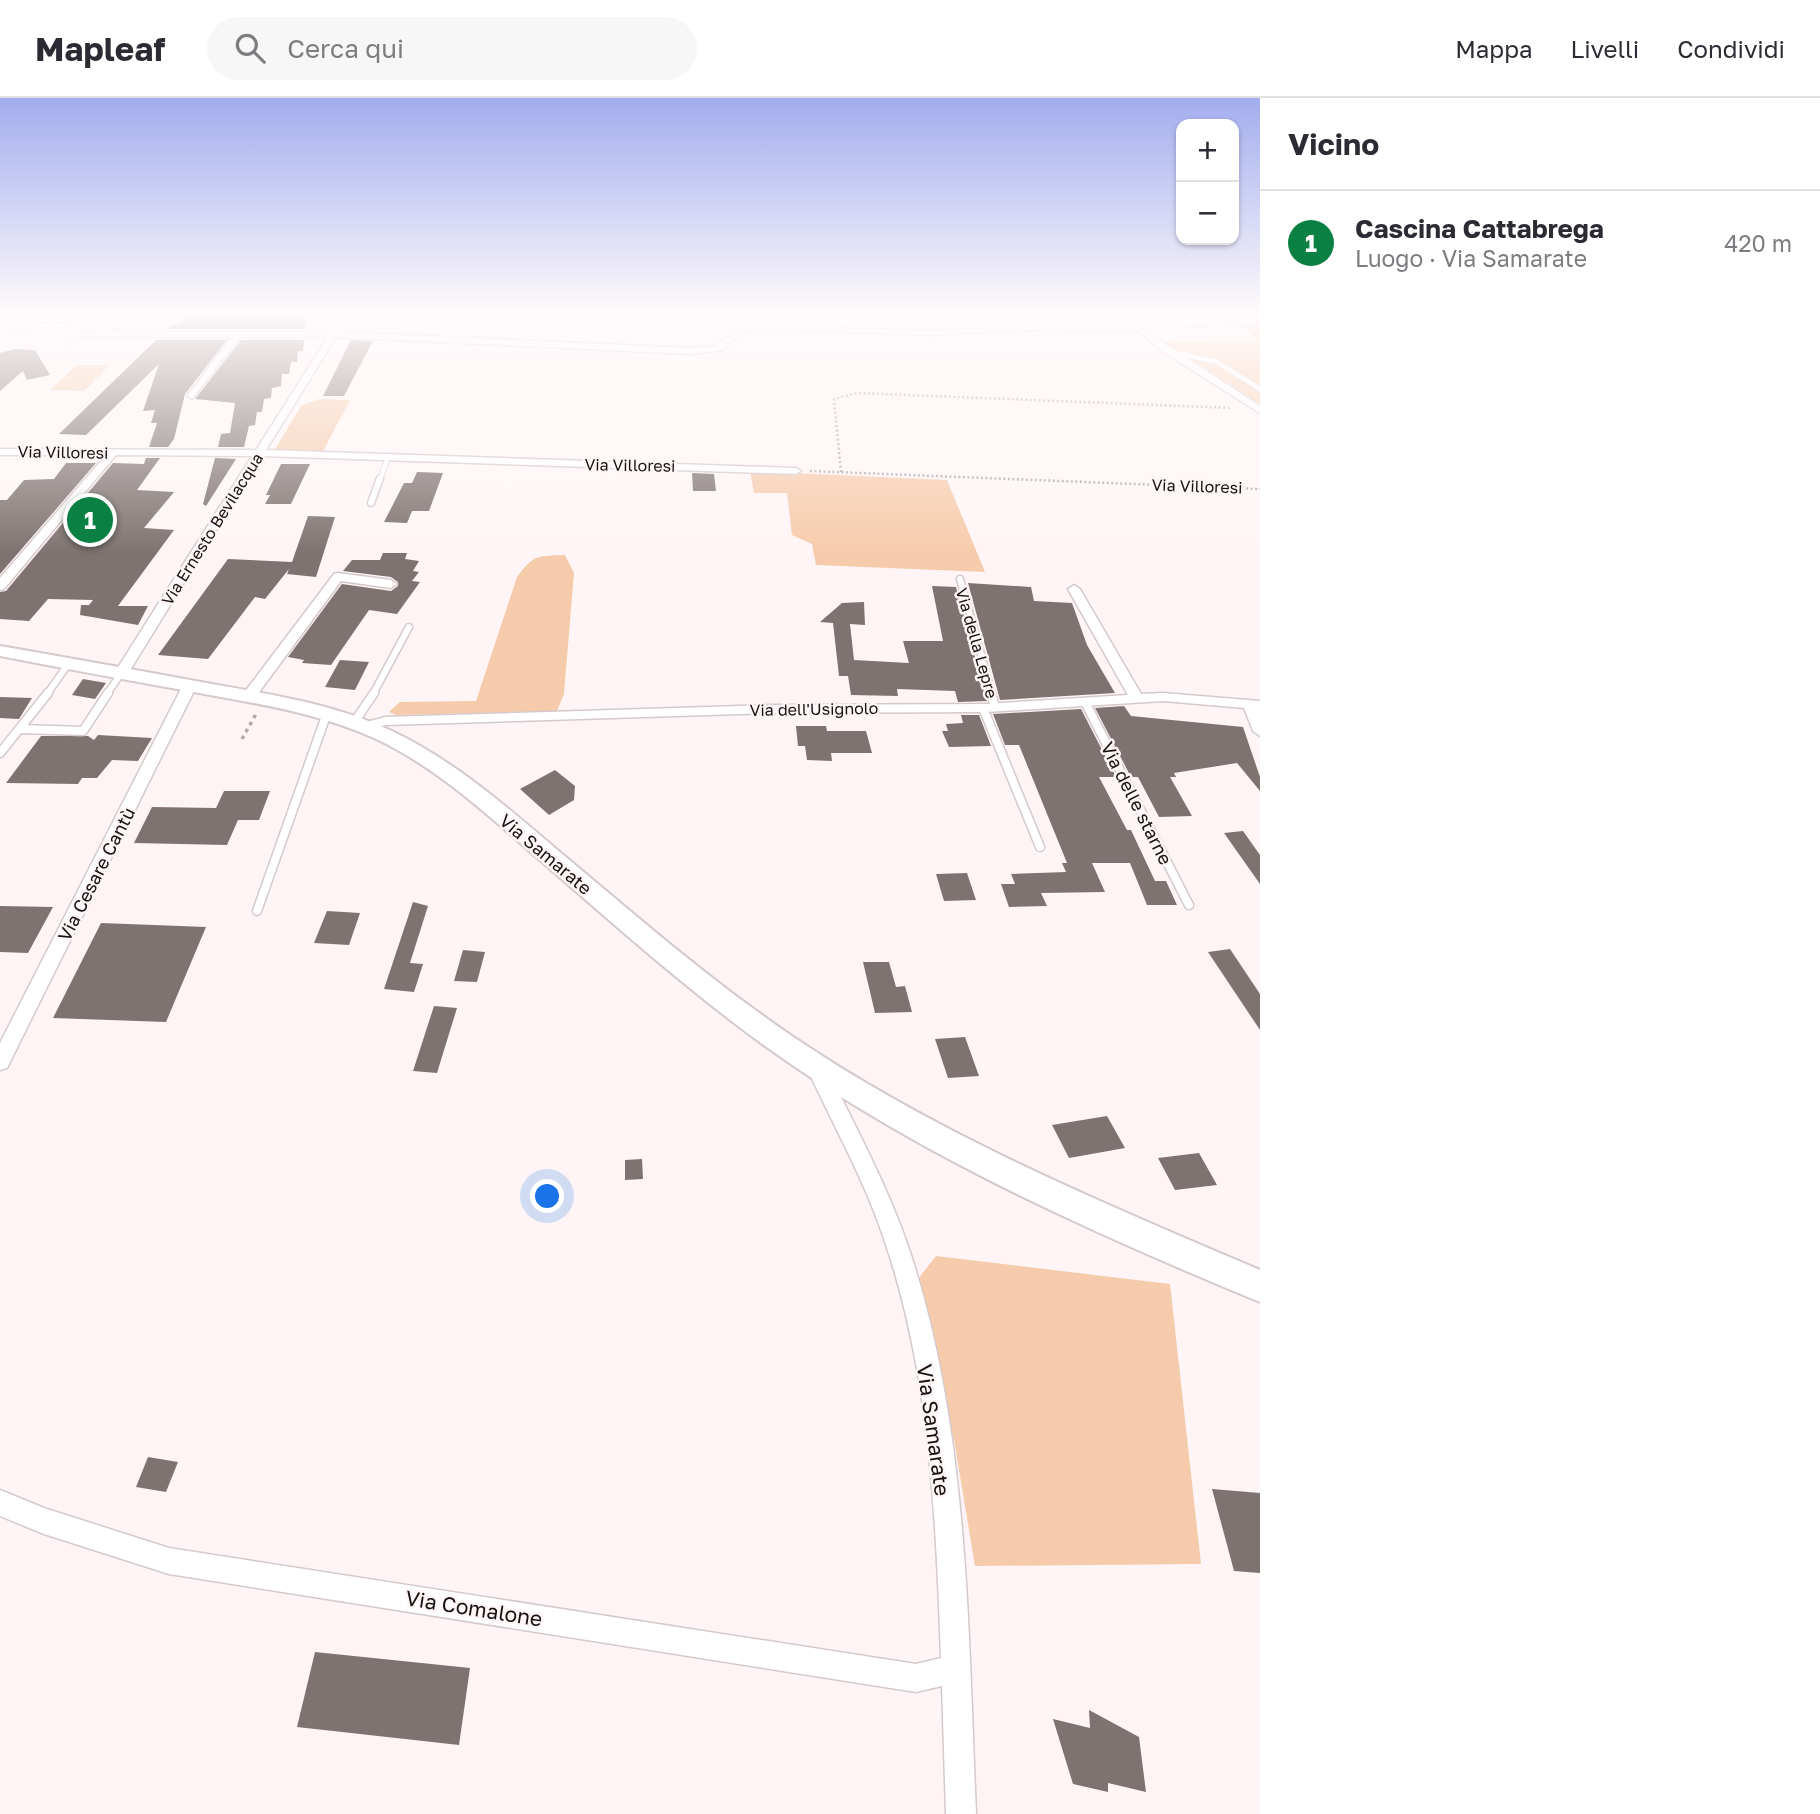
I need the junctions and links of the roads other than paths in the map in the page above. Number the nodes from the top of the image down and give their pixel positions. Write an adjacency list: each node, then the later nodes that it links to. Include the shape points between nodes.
1 (295, 394): 6 (street, Via Ernesto Bevilacqua)
2 (1236, 394): 3 (street)
3 (1259, 409)
4 (0, 452): 5 (street, Via Villoresi)
5 (113, 453): 6 (street, Via Villoresi); 12 (street)
6 (259, 453): 7 (street, Via Villoresi); 17 (street, Via Ernesto Bevilacqua)
7 (387, 460): 8 (street, Via Villoresi); 9 (lane)
8 (796, 471)
9 (371, 503)
10 (960, 579): 23 (lane, Via della Lepre)
11 (391, 584): 19 (street, via 338,577)
12 (0, 586)
13 (1074, 589): 20 (street)
14 (409, 627): 25 (lane)
15 (0, 651): 16 (street, Via Samarate)
16 (69, 663): 17 (street, Via Samarate); 26 (lane)
17 (122, 672): 18 (street, Via Samarate); 26 (lane, via 83,731)
18 (190, 685): 19 (street, Via Samarate); 32 (street, Via Cesare Cantù)
19 (249, 695): 24 (street, Via Samarate)
20 (1137, 699): 21 (street, Via dell'Usignolo); 22 (street, Via dell'Usignolo, via 1183,697)
21 (1085, 702): 23 (street, Via dell'Usignolo); 30 (lane, Via delle starne)
22 (1254, 704): 27 (street)
23 (989, 707): 25 (street, Via dell'Usignolo, via 759,709); 29 (lane, Via della Lepre)
24 (327, 713): 25 (street, Via Samarate); 31 (lane)
25 (361, 723): 33 (street, Via Samarate, via 413,748 446,771 710,990)
26 (22, 729): 28 (lane, via 15,731)
27 (1260, 731)
28 (0, 753)
29 (1040, 848)
30 (1189, 905)
31 (257, 911)
32 (0, 1062)
33 (816, 1066): 34 (street, Via Samarate, via 905,1120 1040,1190); 36 (street, Via Samarate, via 891,1227 918,1323 941,1471)
34 (1260, 1286)
35 (0, 1503): 36 (street, Via Comalone, via 169,1561 916,1678)
36 (954, 1669): 37 (street, Via Samarate)
37 (961, 1814)

